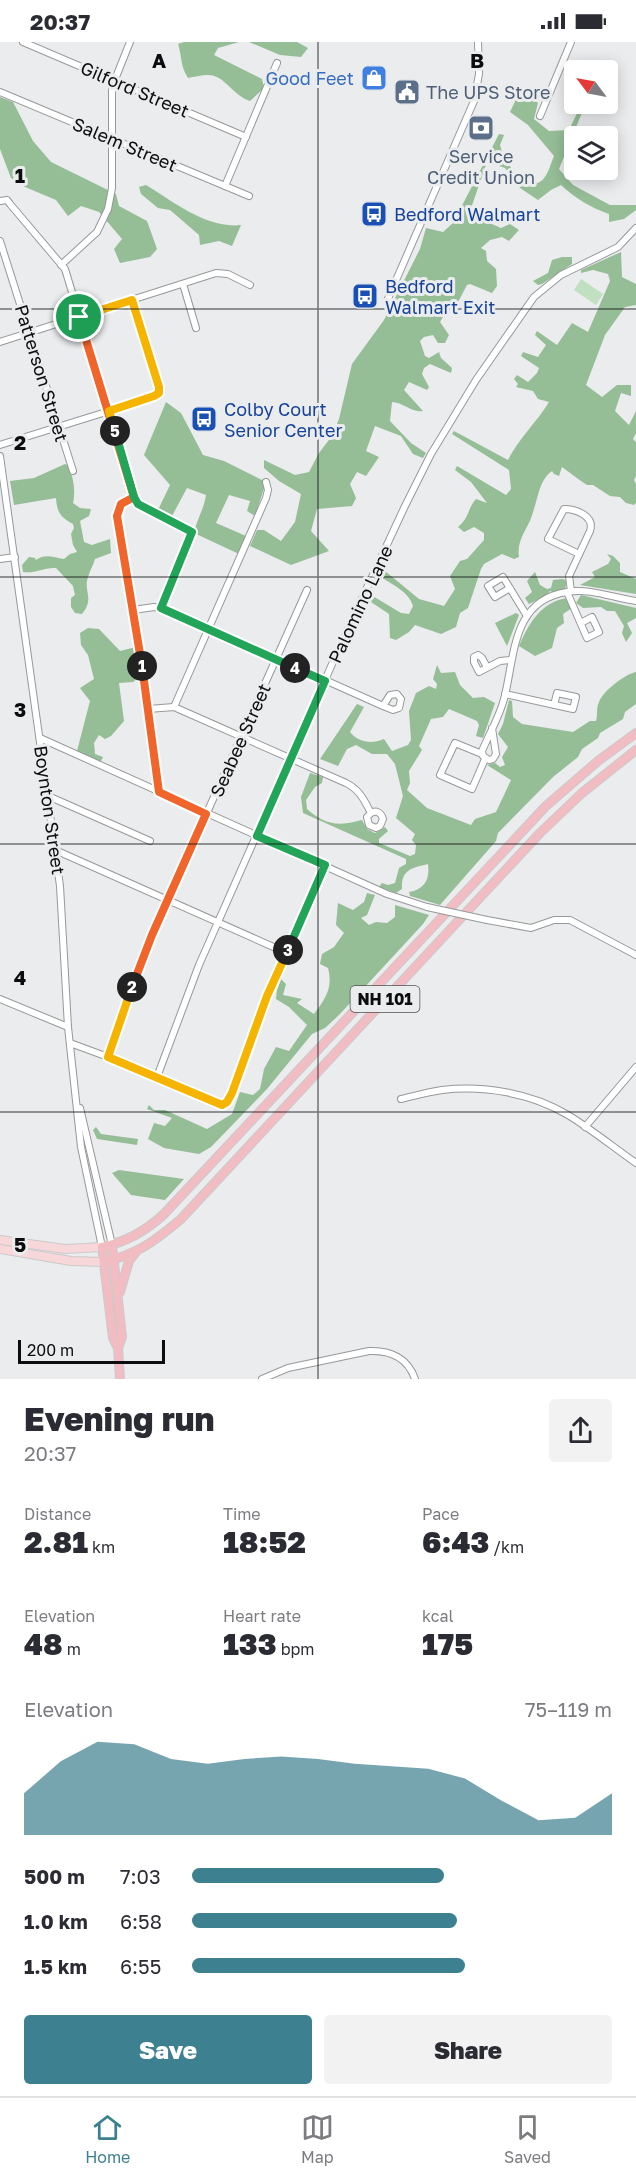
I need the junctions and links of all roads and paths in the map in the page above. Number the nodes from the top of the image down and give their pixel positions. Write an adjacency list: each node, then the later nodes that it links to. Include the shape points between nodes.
1 (23, 42): 6 (street, Gilford Street)
2 (130, 42): 6 (street)
3 (478, 42): 20 (street, via 479,74 474,101)
4 (571, 42): 8 (street)
5 (277, 63): 9 (street)
6 (114, 80): 9 (street, Gilford Street); 10 (street)
7 (0, 92): 10 (street, Salem Street)
8 (540, 116)
9 (246, 137): 11 (street)
10 (113, 139): 11 (street, Salem Street); 16 (street, via 112,188 104,222)
11 (225, 186): 12 (street, Salem Street)
12 (249, 196)
13 (2, 200): 16 (street, via 10,204)
14 (636, 228): 47 (street, Palomino Lane, via 618,247 552,282 524,310 431,454)
15 (0, 241): 23 (street, Patterson Street)
16 (61, 265): 21 (street)
17 (183, 284): 18 (street, via 222,273); 19 (street); 22 (street)
18 (250, 285)
19 (132, 300): 21 (street); 25 (street, via 159,393)
20 (387, 301)
21 (79, 317): 23 (street); 25 (street)
22 (196, 327)
23 (29, 332): 24 (street); 26 (street, Patterson Street)
24 (0, 342)
25 (109, 411): 26 (street); 31 (street)
26 (58, 427): 27 (street); 29 (street, Patterson Street)
27 (0, 445)
28 (0, 456): 33 (street, Boynton Street)
29 (73, 471)
30 (266, 482): 43 (street, via 266,498)
31 (134, 497): 39 (street, via 145,509 192,532); 40 (street, via 121,504 117,516)
32 (579, 554): 32 (street, via 592,523 584,515 564,509 548,540); 37 (street, via 569,576)
33 (15, 557): 34 (street); 56 (street, Boynton Street)
34 (0, 559)
35 (510, 588): 41 (street)
36 (307, 590): 44 (street, Seabee Street)
37 (569, 592): 38 (street, via 591,591); 41 (street, via 544,601); 42 (street)
38 (636, 601)
39 (161, 608): 40 (street); 43 (street)
40 (133, 610): 52 (street)
41 (527, 616): 45 (street, via 516,637)
42 (580, 623)
43 (209, 629): 44 (street); 51 (street)
44 (276, 659): 47 (street); 55 (street, Seabee Street)
45 (511, 660): 46 (street); 48 (street)
46 (487, 668)
47 (325, 681): 50 (street); 59 (street, Palomino Lane)
48 (505, 694): 49 (street); 53 (street)
49 (554, 705)
50 (383, 706)
51 (174, 707): 52 (street); 55 (street)
52 (148, 709): 60 (street)
53 (492, 728): 58 (street); 58 (street, via 496,754 492,759)
54 (636, 733): 83 (highway, NH 101, via 546,806 164,1214 137,1234)
55 (241, 737): 59 (street); 63 (street, Seabee Street)
56 (40, 738): 60 (street); 61 (street, Boynton Street)
57 (636, 750): 86 (highway, NH 101, via 556,816 181,1219 155,1242)
58 (484, 756): 58 (street, via 455,743 440,775 472,789)
59 (291, 759): 62 (street, via 352,786); 64 (street, Palomino Lane)
60 (159, 792): 63 (street)
61 (48, 796): 65 (street); 66 (street, Boynton Street)
62 (370, 813)
63 (206, 814): 64 (street); 68 (street, Seabee Street)
64 (257, 836): 67 (street); 69 (street, Palomino Lane)
65 (150, 841)
66 (55, 850): 68 (street); 73 (street, Boynton Street, via 62,902)
67 (325, 865): 70 (street); 71 (street, bridge, via 387,894 427,907 531,928 554,920 570,920)
68 (167, 900): 69 (street); 75 (street, Seabee Street)
69 (219, 922): 70 (street); 77 (street, Palomino Lane)
70 (287, 953): 77 (street, via 227,1102 222,1105)
71 (636, 955)
72 (0, 999): 73 (street)
73 (68, 1027): 74 (street, Boynton Street)
74 (70, 1043): 75 (street); 78 (street, Boynton Street)
75 (108, 1057): 77 (street)
76 (636, 1067): 80 (street)
77 (156, 1077)
78 (76, 1094): 83 (street, Boynton Street); 84 (street, Boynton Street, via 81,1146)
79 (401, 1099): 80 (street, via 441,1090 499,1091 546,1104)
80 (585, 1127): 81 (street)
81 (636, 1163)
82 (0, 1240): 84 (main road, via 66,1249)
83 (112, 1245): 84 (highway, NH 101); 87 (highway, Boynton Street)
84 (102, 1247): 88 (highway)
85 (0, 1249): 88 (main road, via 71,1262)
86 (137, 1251): 87 (highway); 89 (highway, via 126,1268)
87 (114, 1259): 88 (highway); 89 (highway, Boynton Street)
88 (104, 1262): 90 (highway, via 113,1338)
89 (119, 1299): 90 (highway, via 122,1336)
90 (118, 1347): 91 (highway)
91 (120, 1379)
92 (262, 1379): 93 (street, via 297,1366 380,1350 410,1366)
93 (415, 1379)

